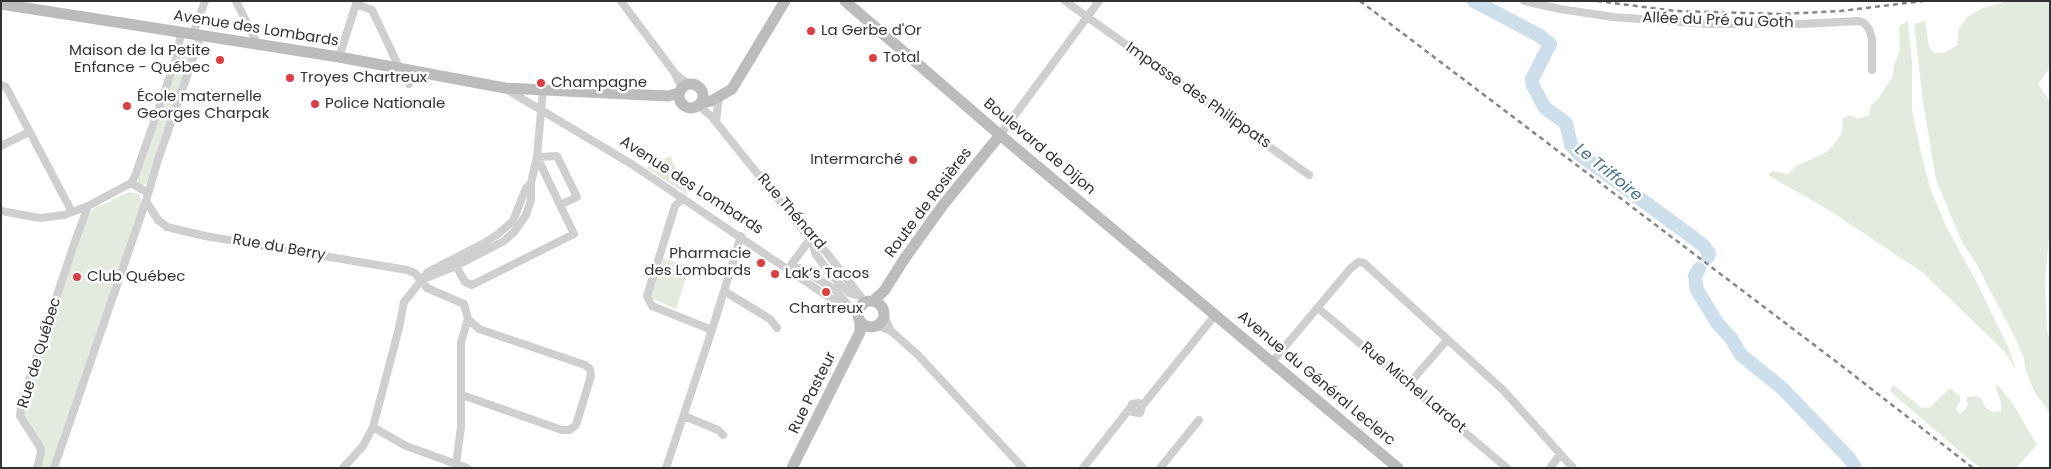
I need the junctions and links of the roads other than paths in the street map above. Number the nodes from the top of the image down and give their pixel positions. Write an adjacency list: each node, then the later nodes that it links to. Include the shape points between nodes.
1 (205, 1): 12 (street)
2 (236, 1): 13 (street)
3 (621, 1): 20 (street)
4 (785, 1): 22 (street, via 732,89)
5 (845, 1): 27 (street, Boulevard de Dijon)
6 (1065, 1): 11 (street, Impasse des Philippats)
7 (1099, 1): 11 (street)
8 (1524, 1): 16 (street, Allée du Pré au Goth, via 1613,17 1709,24 1858,21 1869,29 1872,39)
9 (5, 3): 12 (street, Avenue des Lombards)
10 (357, 3): 14 (street); 15 (street, via 372,10)
11 (1087, 18): 27 (street); 30 (street, Impasse des Philippats)
12 (192, 34): 13 (street, Avenue des Lombards); 31 (street, via 177,56); 33 (street)
13 (257, 43): 14 (street, Avenue des Lombards)
14 (338, 57): 15 (street, Avenue des Lombards)
15 (405, 70): 17 (street); 19 (street, Avenue des Lombards)
16 (1872, 70)
17 (409, 84)
18 (1, 85): 26 (street, via 6,87)
19 (505, 88): 21 (street, Avenue des Lombards); 24 (street, Avenue des Lombards)
20 (679, 88): 21 (street, Avenue des Lombards); 23 (street, via 695,85); 23 (street, Avenue des Lombards, via 689,108)
21 (543, 90): 24 (street)
22 (723, 95): 23 (street); 25 (street)
23 (701, 100): 25 (street, Rue Thénard)
24 (541, 110): 29 (street); 34 (street, Avenue des Lombards, via 633,164)
25 (716, 122): 41 (street, Rue Thénard)
26 (29, 132): 28 (street); 39 (street)
27 (1000, 135): 47 (street, Route de Rosières, via 944,205); 48 (street, Boulevard de Dijon)
28 (1, 146)
29 (537, 157): 32 (street); 36 (street); 36 (street, via 557,156 577,197)
30 (1309, 175)
31 (131, 183): 33 (street); 37 (street)
32 (531, 183): 42 (street, via 531,200 516,230 504,241); 44 (street, via 513,221 473,250 428,272)
33 (148, 192): 35 (street)
34 (683, 198): 40 (street, Avenue des Lombards); 51 (street, via 675,206 647,296 652,306)
35 (146, 201): 44 (street, Rue du Berry, via 158,220 167,227 407,270); 63 (street)
36 (560, 205): 42 (street, via 574,234 472,285 465,282)
37 (88, 206): 39 (street); 62 (street, Rue de Québec, via 21,404 20,416 40,447)
38 (1, 211): 39 (street, via 40,218)
39 (72, 212)
40 (741, 236): 43 (street, Avenue des Lombards); 45 (street)
41 (811, 238): 43 (street); 47 (street, Rue Thénard, via 838,266)
42 (456, 266): 44 (street)
43 (788, 268): 47 (street, Avenue des Lombards, via 800,268)
44 (421, 280): 49 (street, Rue du Berry, via 427,288 464,304); 58 (street, via 404,302)
45 (724, 291): 50 (street, via 770,319); 51 (street)
46 (1318, 308): 52 (street, via 1354,266 1364,262); 53 (street); 54 (street, Rue Michel Lardot)
47 (867, 313): 67 (street, Rue Pasteur); 68 (street, via 918,355)
48 (1216, 314): 53 (street, Avenue du Général Leclerc); 69 (street, via 1142,406 1135,402 1132,404)
49 (468, 319): 55 (street, via 460,342); 55 (street, via 479,329 585,365 591,376 576,425 570,430)
50 (777, 328)
51 (712, 330): 56 (street)
52 (1447, 340): 54 (street); 60 (street, via 1504,391)
53 (1272, 362): 71 (street, Avenue du Général Leclerc)
54 (1408, 384): 72 (street, Rue Michel Lardot)
55 (462, 395): 61 (street)
56 (684, 416): 59 (street); 66 (street)
57 (1199, 420): 70 (street)
58 (373, 427): 61 (street, via 406,446); 64 (street, via 363,446)
59 (723, 435)
60 (1560, 454): 73 (street); 74 (street)
61 (456, 464): 65 (street)
62 (37, 468)
63 (54, 468)
64 (343, 468)
65 (467, 468)
66 (666, 468)
67 (792, 468)
68 (1023, 468)
69 (1083, 468)
70 (1160, 468)
71 (1398, 468)
72 (1507, 468)
73 (1550, 468)
74 (1573, 468)

